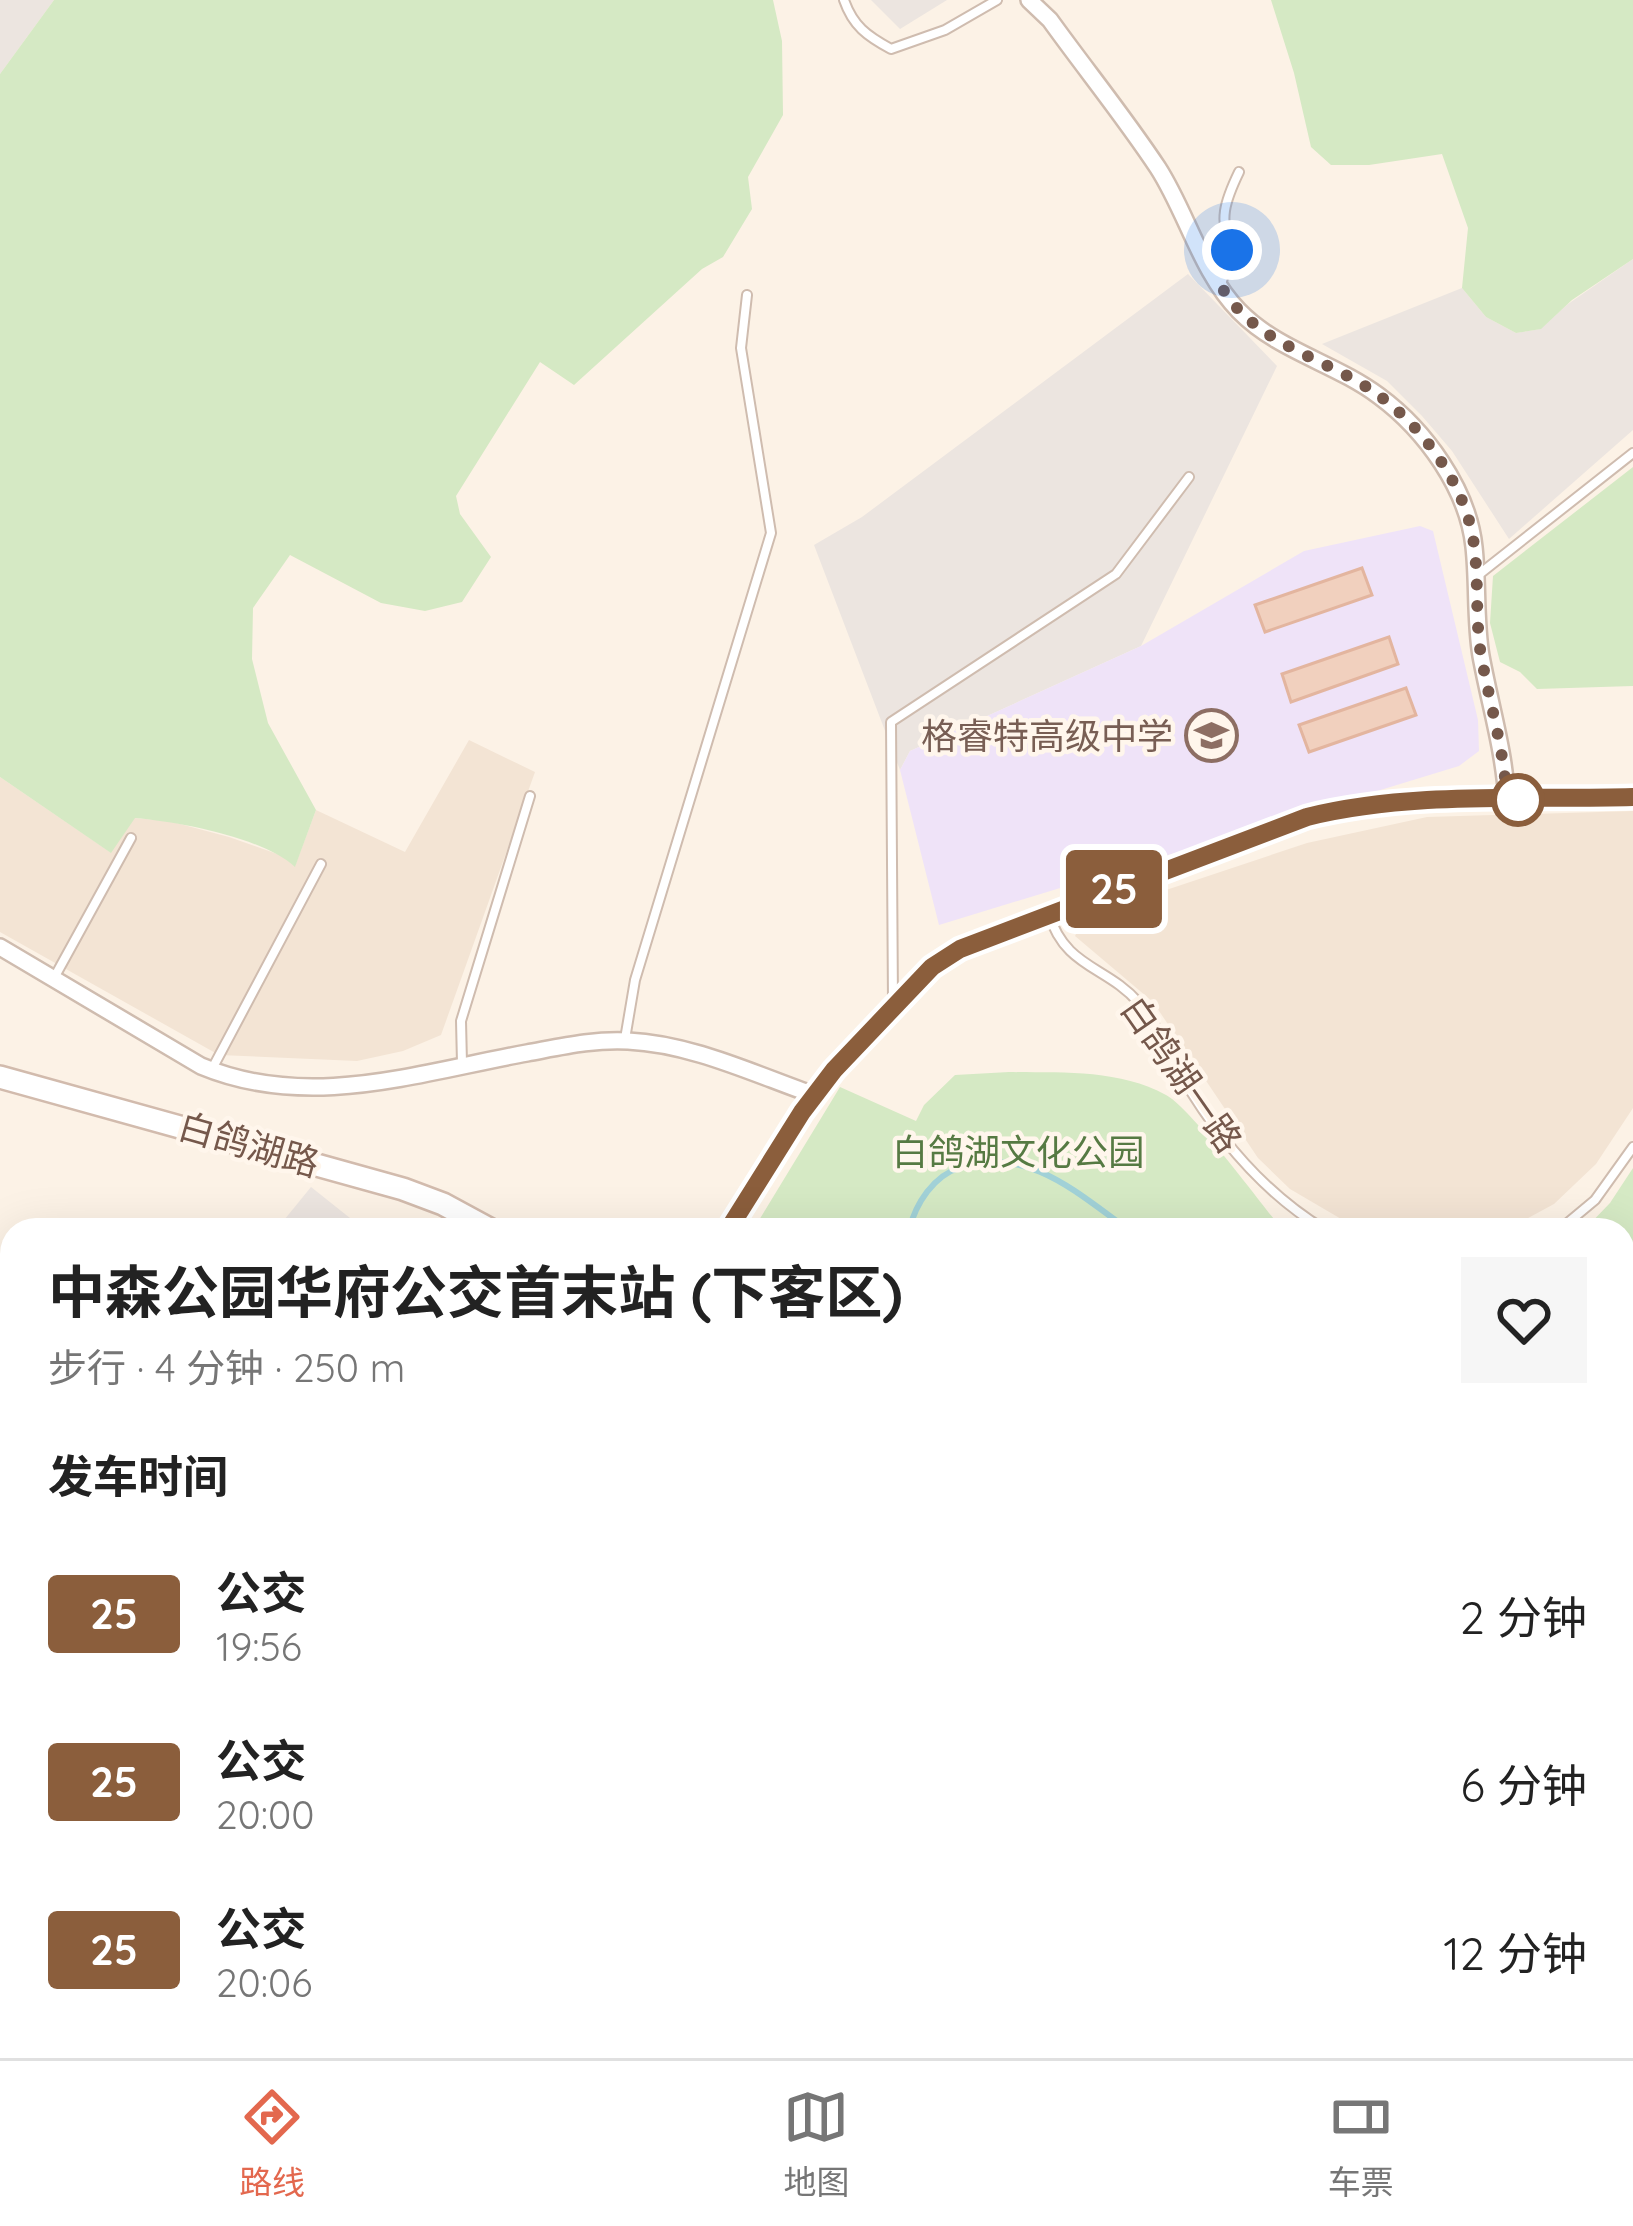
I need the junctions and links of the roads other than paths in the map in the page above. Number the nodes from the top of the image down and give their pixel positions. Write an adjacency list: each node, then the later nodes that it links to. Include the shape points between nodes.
1 (844, 0): 2 (lane, via 866,35 891,49)
2 (998, 0)
3 (1029, 0): 5 (street, via 1160,171)
4 (1239, 172): 5 (lane, via 1222,216 1232,250)
5 (1221, 286): 9 (street, via 1264,332 1362,384 1410,426 1462,499)
6 (747, 295): 19 (lane, via 741,348 771,533 634,980)
7 (1633, 453): 9 (lane)
8 (1189, 477): 18 (lane, via 1116,574 891,722)
9 (1476, 577): 12 (street, via 1480,653)
10 (530, 796): 20 (lane, via 461,1022)
11 (1633, 797): 12 (street)
12 (1507, 800): 15 (street, via 1326,812)
13 (131, 838): 17 (lane)
14 (321, 864): 21 (lane)
15 (1048, 913): 18 (street, via 960,949); 27 (lane, 白鸽湖一路, via 1064,948 1139,1003 1198,1103 1259,1180)
16 (0, 947): 17 (street)
17 (53, 979): 21 (street)
18 (892, 1009): 23 (street)
19 (625, 1041): 20 (street); 23 (street, via 698,1054)
20 (462, 1065): 21 (street, via 301,1090)
21 (211, 1071)
22 (0, 1077): 25 (street, 白鸽湖路, via 403,1189)
23 (814, 1095): 26 (street)
24 (1633, 1147): 28 (lane)
25 (465, 1218)
26 (736, 1218)
27 (1305, 1218)
28 (1573, 1218)

